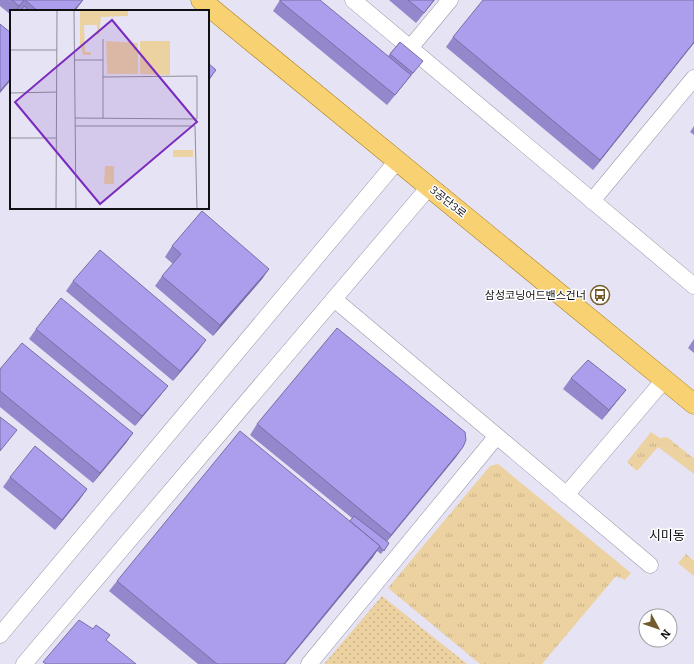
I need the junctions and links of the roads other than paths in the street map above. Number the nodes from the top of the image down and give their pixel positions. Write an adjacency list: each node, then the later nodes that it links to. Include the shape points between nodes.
1 (202, 0): 6 (main road, 3공단3로)
2 (353, 0): 4 (lane)
3 (450, 0): 4 (lane)
4 (410, 48): 8 (lane)
5 (694, 78): 8 (lane)
6 (397, 161): 7 (main road, 3공단3로); 16 (lane)
7 (429, 187): 10 (lane); 11 (main road, 3공단3로)
8 (592, 201): 9 (lane)
9 (694, 286)
10 (334, 299): 13 (lane); 17 (lane)
11 (664, 380): 12 (main road, 3공단3로); 14 (lane)
12 (694, 404)
13 (496, 437): 14 (lane); 18 (lane)
14 (566, 495): 15 (lane)
15 (650, 565)
16 (0, 635)
17 (24, 664)
18 (309, 664)

